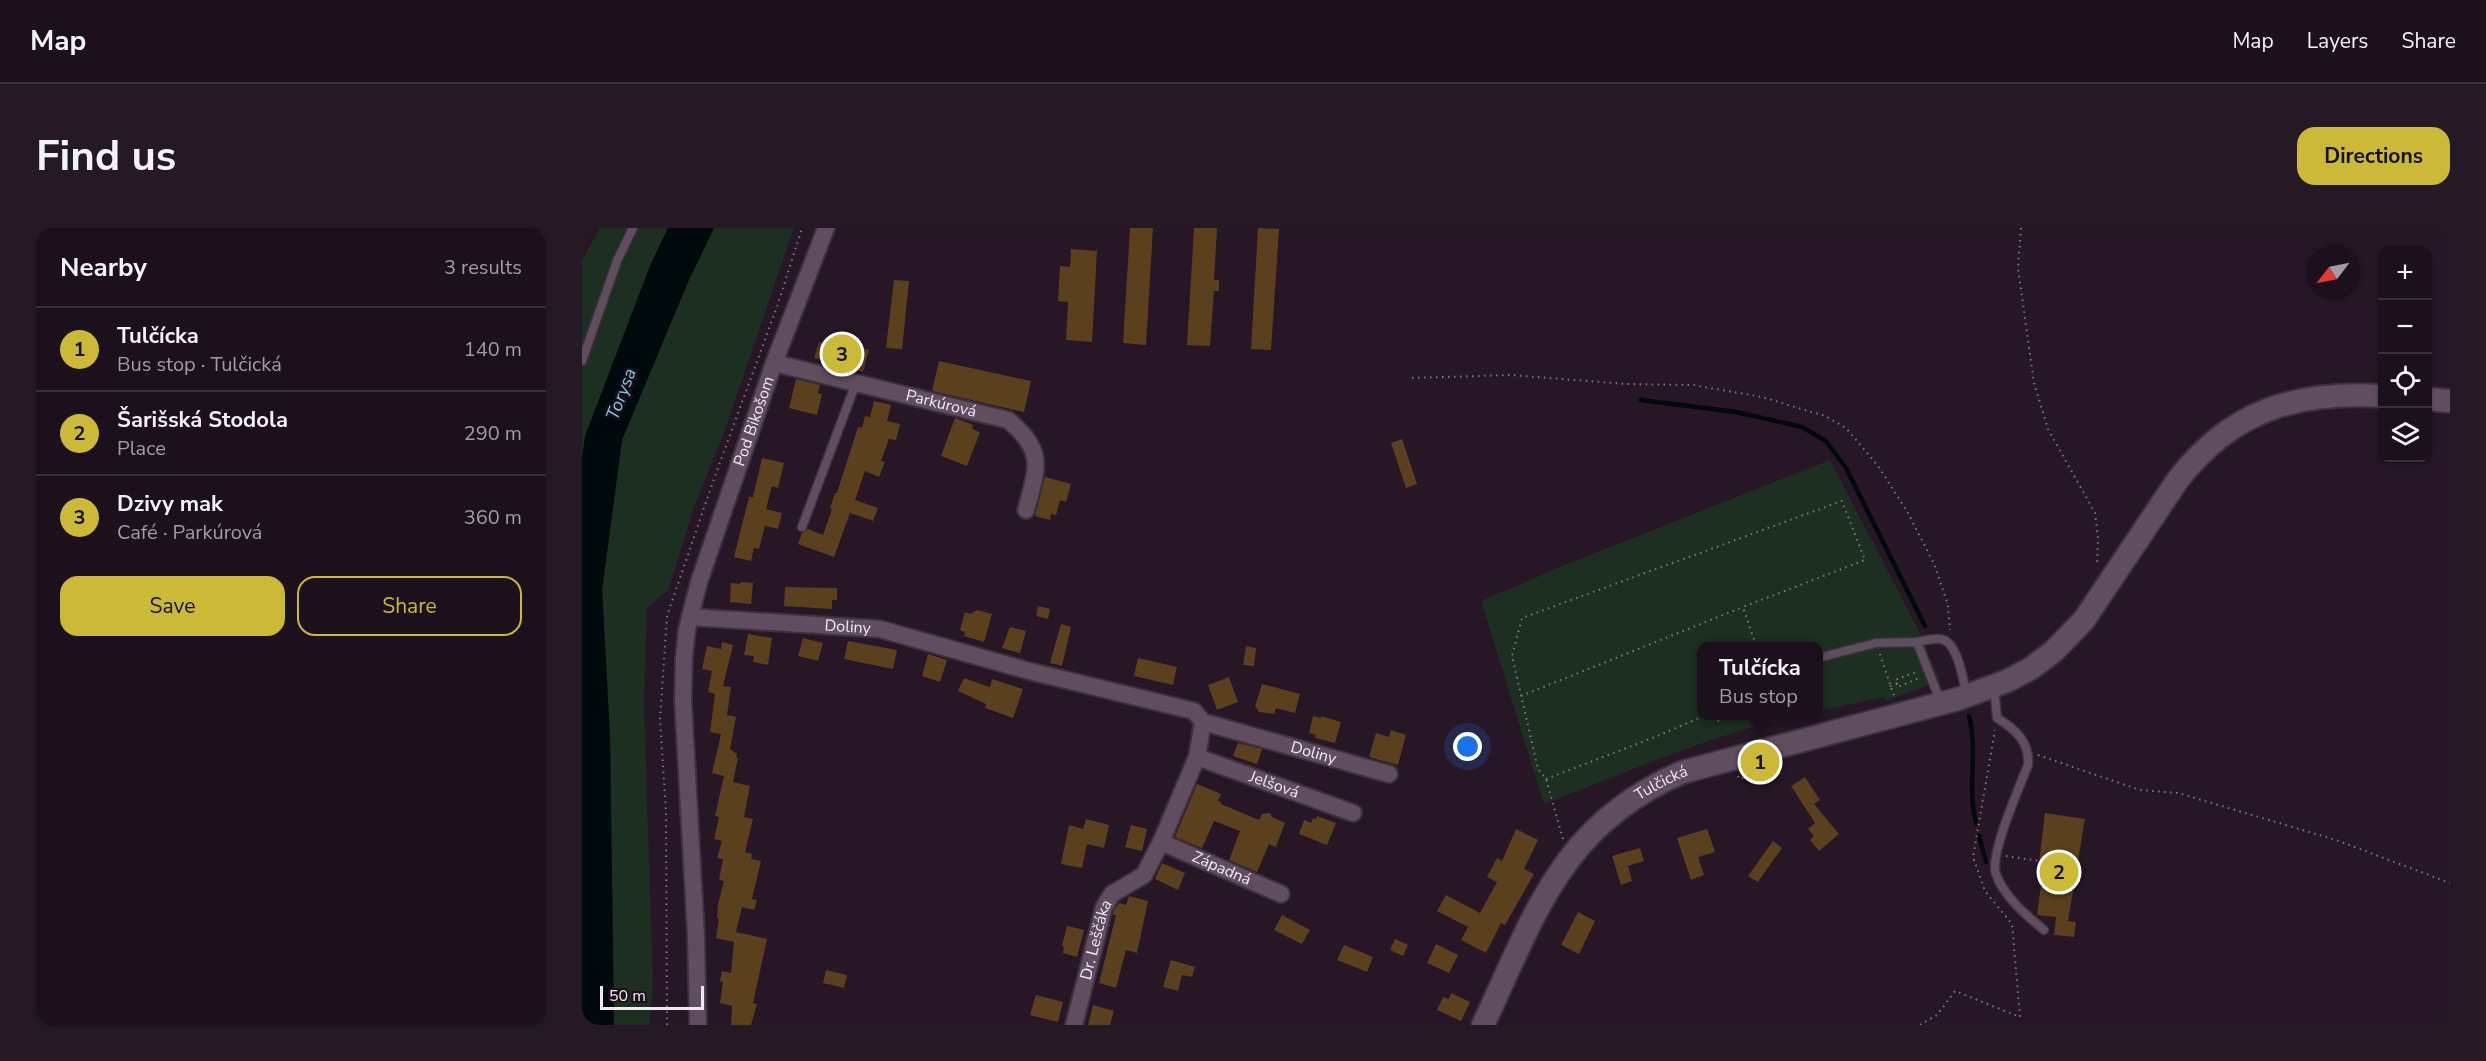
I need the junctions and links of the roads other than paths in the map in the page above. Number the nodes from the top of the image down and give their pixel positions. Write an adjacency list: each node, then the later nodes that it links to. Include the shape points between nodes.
1 (633, 228): 3 (lane, via 617,261)
2 (826, 228): 4 (street, Pod Bikošom)
3 (582, 361)
4 (774, 363): 5 (street, Parkúrová); 11 (street, Pod Bikošom)
5 (856, 383): 9 (street, Parkúrová, via 1008,420 1030,440 1036,456 1036,475); 10 (lane)
6 (2378, 396): 14 (street, Tulčická, via 2330,395 2300,400 2269,408 2225,432 2177,481 2075,632 2030,669)
7 (2432, 399): 8 (street)
8 (2450, 401)
9 (1026, 510)
10 (802, 527)
11 (690, 617): 16 (street, Doliny, via 880,629 1194,711); 23 (street, via 683,700)
12 (1917, 642): 13 (lane, via 1876,643); 15 (lane); 15 (lane, via 1949,642 1955,652)
13 (1823, 657)
14 (1994, 686): 15 (street, Tulčická); 22 (lane, via 1997,718 2019,734 2029,753 1996,854 1995,873 2009,897)
15 (1955, 699): 25 (street, Tulčická, via 1683,772 1623,804 1572,854 1548,887)
16 (1203, 722): 17 (street, Dr. Leščáka); 18 (street, Doliny)
17 (1197, 757): 19 (street, Jelšová); 20 (street, Dr. Leščáka)
18 (1389, 774)
19 (1353, 813)
20 (1161, 842): 21 (street, Západná); 24 (street, Dr. Leščáka, via 1144,875 1112,894 1104,907)
21 (1281, 894)
22 (2044, 930)
23 (698, 1025)
24 (1074, 1025)
25 (1483, 1025)

